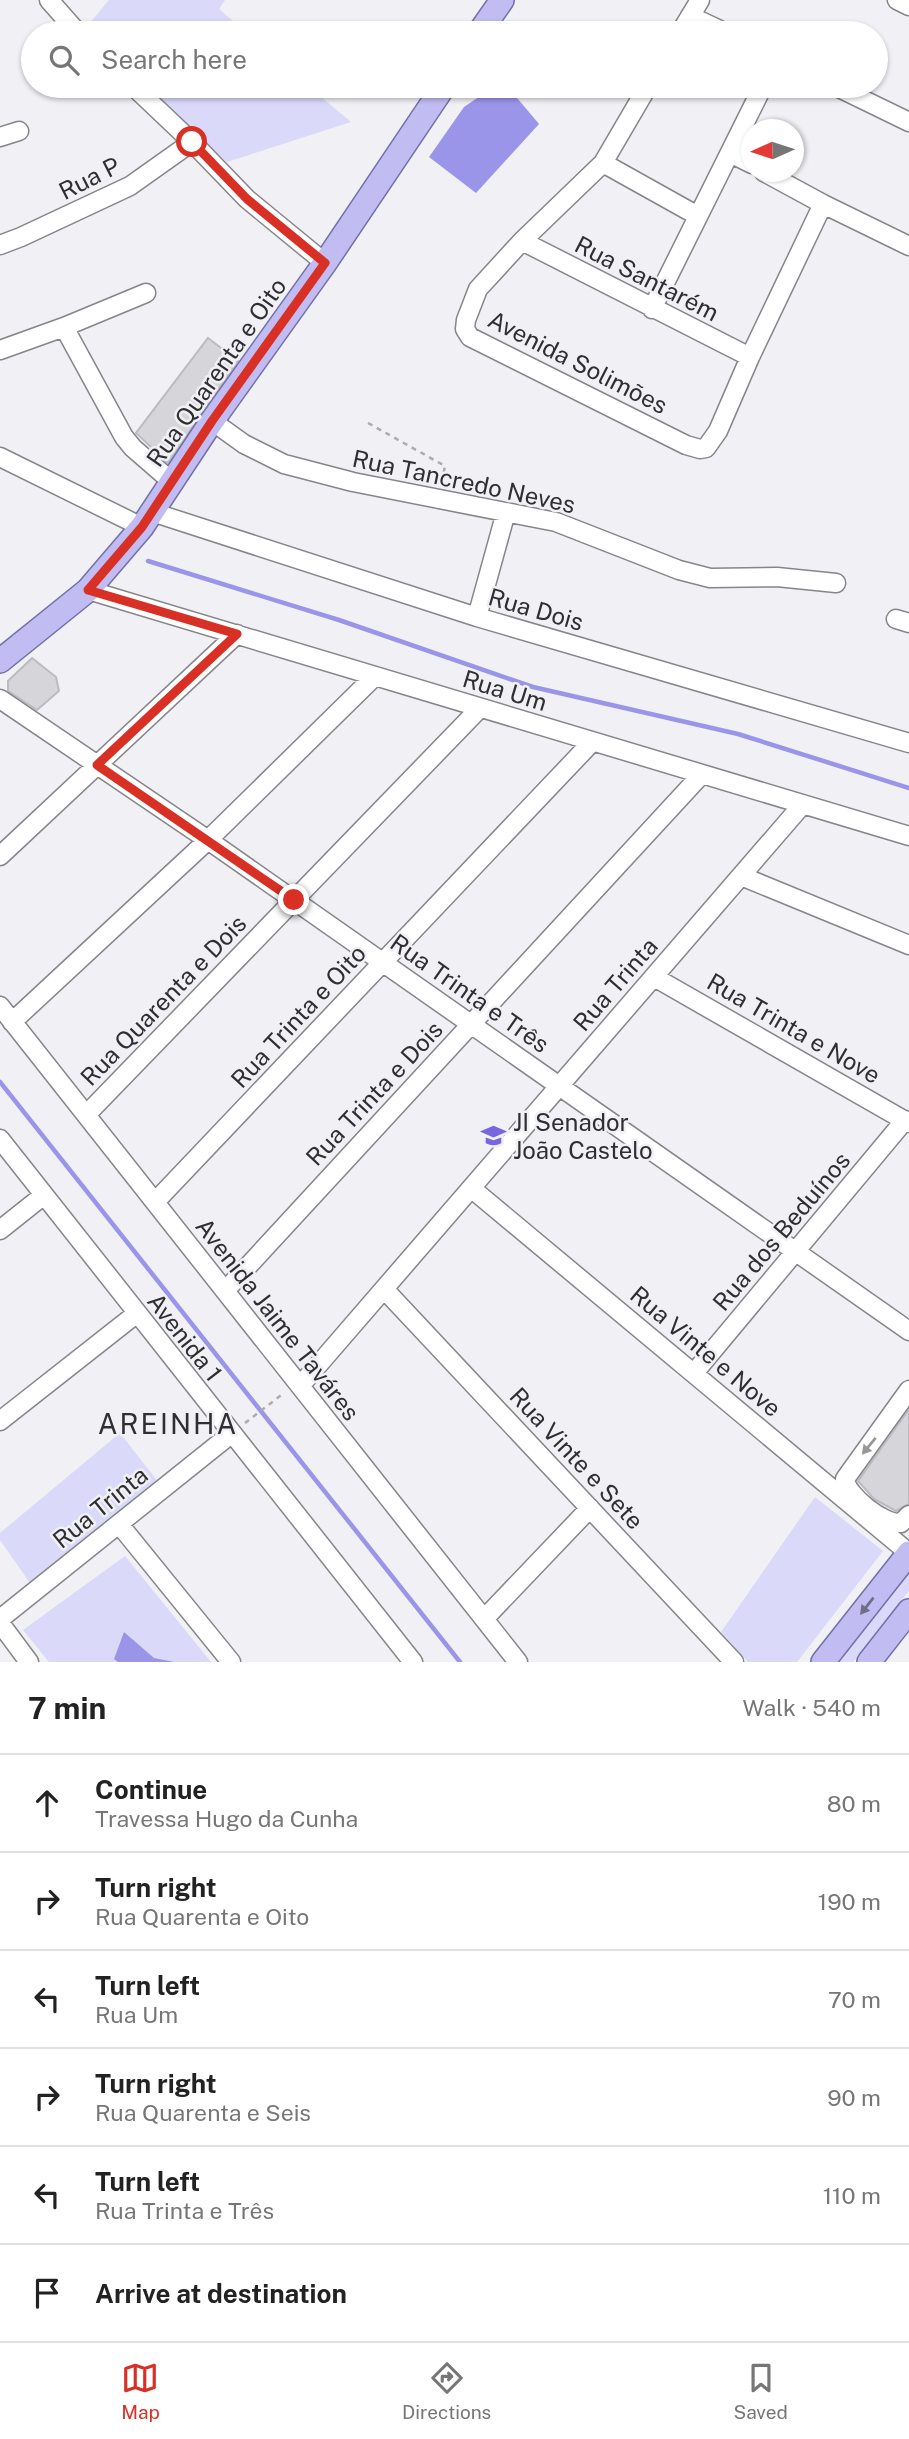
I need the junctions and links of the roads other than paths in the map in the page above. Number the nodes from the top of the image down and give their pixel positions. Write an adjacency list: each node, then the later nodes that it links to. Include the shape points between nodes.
1 (49, 0): 7 (street)
2 (502, 0): 8 (main road)
3 (700, 0): 6 (street)
4 (897, 0): 5 (street)
5 (909, 6)
6 (690, 16): 9 (street); 10 (street)
7 (67, 21)
8 (487, 21)
9 (687, 21)
10 (701, 21)
11 (146, 98): 19 (street)
12 (436, 98): 29 (main road, Rua Quarenta e Oito)
13 (642, 98): 22 (street, Avenida Solimões)
14 (758, 98): 20 (street)
15 (860, 98): 16 (street)
16 (909, 121)
17 (19, 131): 18 (street)
18 (0, 137)
19 (192, 142): 28 (street, Rua P, via 130,186); 29 (street, via 247,199)
20 (730, 153): 21 (street); 25 (street)
21 (741, 159)
22 (603, 163): 25 (street); 27 (street, Avenida Solimões)
23 (782, 182): 24 (street)
24 (823, 204): 26 (street); 34 (street, Avenida Solimões)
25 (698, 216): 31 (street)
26 (906, 238)
27 (522, 241): 31 (street, Rua Santarém); 34 (street, Avenida Solimões, via 478,289 466,320 470,337 700,449 709,445 718,431)
28 (0, 245)
29 (325, 263): 35 (main road, Rua Quarenta e Oito)
30 (146, 292): 32 (street)
31 (652, 309): 34 (street, Rua Santarém)
32 (64, 327): 33 (street); 37 (street, via 124,437)
33 (0, 350)
34 (750, 357)
35 (212, 421): 37 (main road, Rua Quarenta e Oito); 38 (street, Rua Tancredo Neves, via 284,464)
36 (0, 457): 39 (street, Rua Dois)
37 (172, 481): 39 (main road, Rua Quarenta e Oito)
38 (506, 512): 40 (street, Rua Tancredo Neves, via 556,523 710,578 777,577); 42 (street)
39 (147, 519): 41 (main road, Rua Quarenta e Oito); 42 (street, Rua Dois)
40 (836, 583)
41 (88, 590): 43 (street, Rua Um); 44 (main road, Rua Quarenta e Oito)
42 (477, 617): 49 (street, Rua Dois)
43 (237, 634): 45 (street, Rua Um); 50 (street)
44 (0, 661)
45 (375, 676): 47 (street, Rua Um); 54 (street)
46 (0, 699): 50 (street, Rua Trinta e Três)
47 (480, 708): 48 (street, Rua Um); 57 (street, Rua Quarenta e Dois)
48 (592, 742): 51 (street, Rua Um); 59 (street, Rua Trinta e Oito)
49 (909, 743)
50 (97, 765): 54 (street, Rua Trinta e Três); 55 (street)
51 (702, 774): 52 (street, Rua Um); 63 (street, Rua Trinta e Dois)
52 (803, 804): 53 (street, Rua Um); 56 (street, Rua Trinta)
53 (909, 836)
54 (208, 839): 57 (street, Rua Trinta e Três); 62 (street)
55 (0, 856)
56 (741, 876): 58 (street); 60 (street, Rua Trinta)
57 (294, 900): 59 (street, Rua Trinta e Três); 65 (street, Rua Quarenta e Dois)
58 (909, 945)
59 (383, 962): 63 (street, Rua Trinta e Três); 70 (street, Rua Trinta e Oito)
60 (654, 977): 64 (street, Rua Trinta); 66 (street, Rua Trinta e Nove)
61 (0, 1006): 62 (street, Avenida Jaime Taváres)
62 (12, 1022): 65 (street, Avenida Jaime Taváres)
63 (471, 1024): 64 (street, Rua Trinta e Três); 74 (street, Rua Trinta e Dois)
64 (560, 1085): 68 (street, Rua Trinta); 72 (street, Rua Trinta e Três)
65 (86, 1115): 70 (street, Avenida Jaime Taváres)
66 (907, 1121): 72 (street, Rua dos Beduínos)
67 (0, 1139): 69 (street, Avenida 1)
68 (471, 1188): 73 (street, Rua Trinta); 77 (street, Rua Vinte e Nove)
69 (44, 1195): 71 (street); 75 (street, Avenida 1)
70 (155, 1202): 74 (street, Avenida Jaime Taváres)
71 (0, 1230)
72 (797, 1251): 76 (street, Rua Trinta e Três); 77 (street, Rua dos Beduínos)
73 (384, 1289): 78 (street, Rua Trinta); 82 (street, Rua Vinte e Sete)
74 (225, 1291): 78 (street, Avenida Jaime Taváres)
75 (136, 1314): 80 (street); 81 (street, Avenida 1)
76 (909, 1331)
77 (694, 1373): 85 (street, Rua Vinte e Nove)
78 (292, 1390): 87 (street, Avenida Jaime Taváres)
79 (909, 1390): 83 (street, one-way to 83, via 845,1479 851,1493 887,1521 901,1523)
80 (0, 1421)
81 (231, 1434): 84 (street, Rua Trinta); 91 (street, Avenida 1)
82 (590, 1508): 87 (street); 93 (street, Rua Vinte e Sete)
83 (909, 1515)
84 (119, 1524): 88 (street, Rua Trinta); 90 (street)
85 (909, 1553): 94 (main road, one-way to 94)
86 (909, 1611): 95 (main road)
87 (484, 1619): 92 (street, Avenida Jaime Taváres)
88 (0, 1621): 89 (street)
89 (29, 1662)
90 (231, 1662)
91 (412, 1662)
92 (517, 1662)
93 (734, 1662)
94 (823, 1662)
95 (869, 1662)

